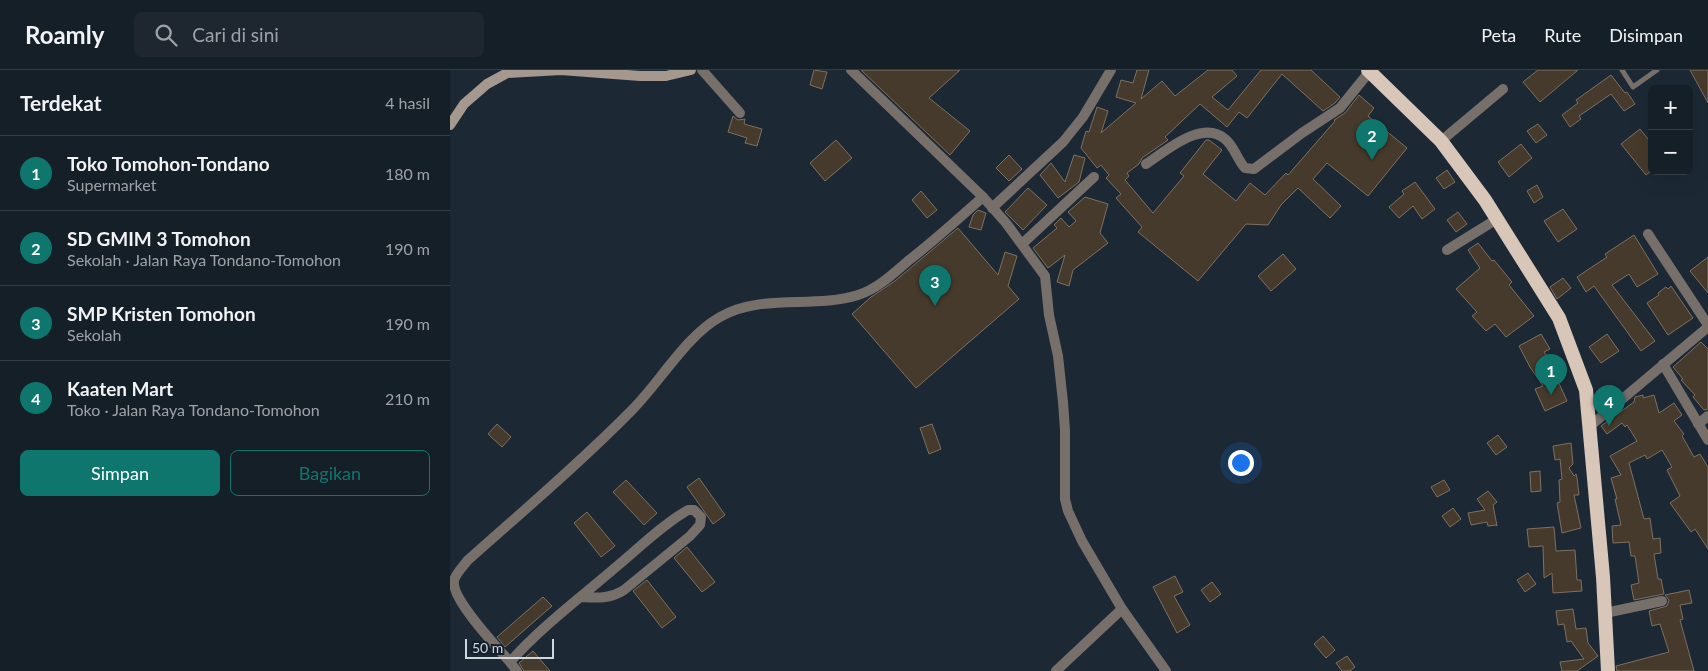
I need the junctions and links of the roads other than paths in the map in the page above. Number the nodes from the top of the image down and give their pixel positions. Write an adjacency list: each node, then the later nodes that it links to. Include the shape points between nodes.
1 (692, 70): 10 (main road, via 666,76 561,70 507,73 487,84 464,104)
2 (702, 70): 9 (street)
3 (851, 70): 14 (street)
4 (1110, 70): 15 (street, via 1083,117 1063,142)
5 (1622, 70): 6 (lane, via 1633,87)
6 (1656, 70)
7 (1368, 71): 11 (highway); 12 (street, via 1340,108 1254,169 1245,168 1225,138 1208,132 1181,141)
8 (1503, 89): 11 (street)
9 (740, 113)
10 (450, 125)
11 (1441, 141): 16 (highway)
12 (1146, 164)
13 (1094, 177): 18 (street)
14 (983, 197): 15 (street); 30 (street, via 893,274 866,292 844,298 770,304 734,310 720,316 688,344 627,415 574,468 467,561 454,581 455,589 482,630)
15 (992, 208): 18 (street)
16 (1497, 219): 19 (street); 24 (highway, via 1560,318 1586,390)
17 (1648, 234): 20 (street)
18 (1022, 244): 28 (street, via 1045,276 1063,402 1068,511)
19 (1447, 250)
20 (1708, 326): 21 (street)
21 (1663, 364): 23 (street); 24 (street)
22 (1708, 416): 23 (street)
23 (1698, 424): 25 (street)
24 (1589, 428): 29 (highway)
25 (1708, 440)
26 (581, 597): 26 (street, via 683,513 694,510 701,517 694,532 624,590 606,598); 30 (street)
27 (1662, 601): 29 (street)
28 (1122, 610): 32 (street); 33 (street)
29 (1605, 612): 34 (highway)
30 (510, 662): 31 (street)
31 (517, 671)
32 (1056, 671)
33 (1166, 671)
34 (1608, 671)

